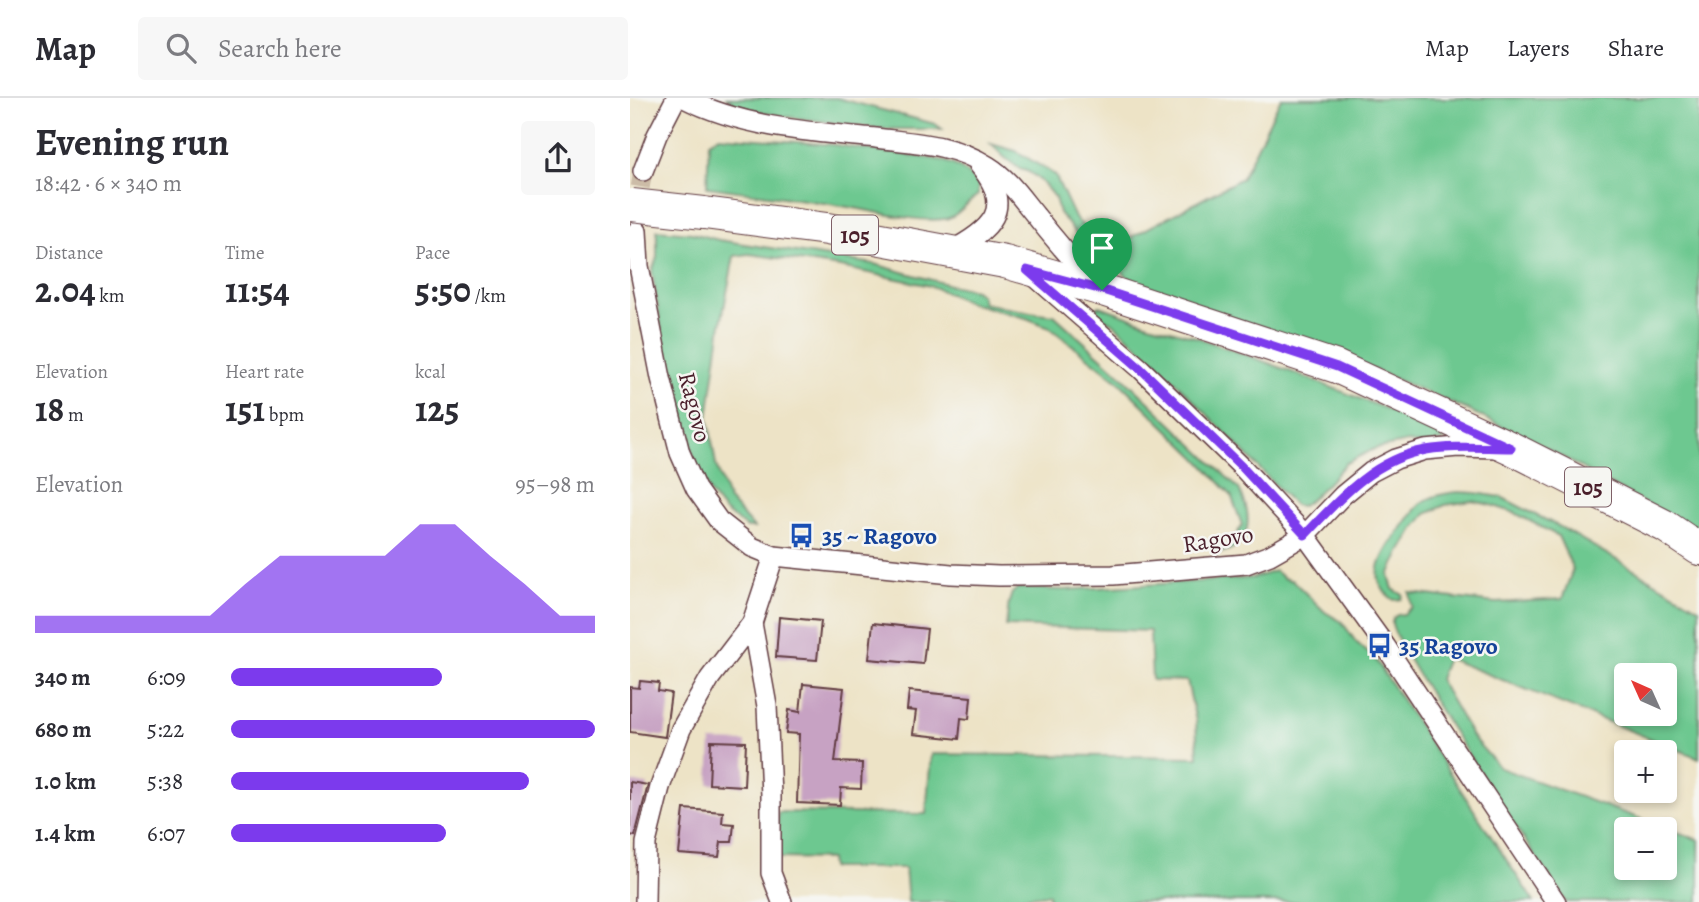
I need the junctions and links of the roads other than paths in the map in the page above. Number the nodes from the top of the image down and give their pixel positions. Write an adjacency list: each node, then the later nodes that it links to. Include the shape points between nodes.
1 (676, 98): 4 (street)
2 (684, 98): 3 (street, via 738,119 787,129 936,145)
3 (971, 156): 6 (street, via 990,179 996,212 976,237); 8 (street, via 1018,192)
4 (643, 171)
5 (634, 218): 6 (main road, 105, bridge, via 704,213 827,229); 12 (street, Ragovo, via 639,266 680,453 696,489 719,521 752,547)
6 (949, 252): 7 (main road, 105)
7 (1027, 270): 8 (main road, 105); 10 (street, via 1150,377)
8 (1102, 290): 9 (main road, 105, via 1337,367)
9 (1511, 448): 10 (street, Ragovo, via 1425,450 1396,459 1343,495); 11 (main road, 105, via 1665,526)
10 (1305, 535): 12 (street, Ragovo, via 1246,564 1114,575 963,575); 17 (street, via 1386,647)
11 (1699, 550)
12 (774, 556): 13 (street)
13 (752, 623): 14 (street, via 710,678 681,729); 16 (street, via 767,706 771,873)
14 (638, 843): 15 (street)
15 (645, 902)
16 (782, 902)
17 (1556, 902)

